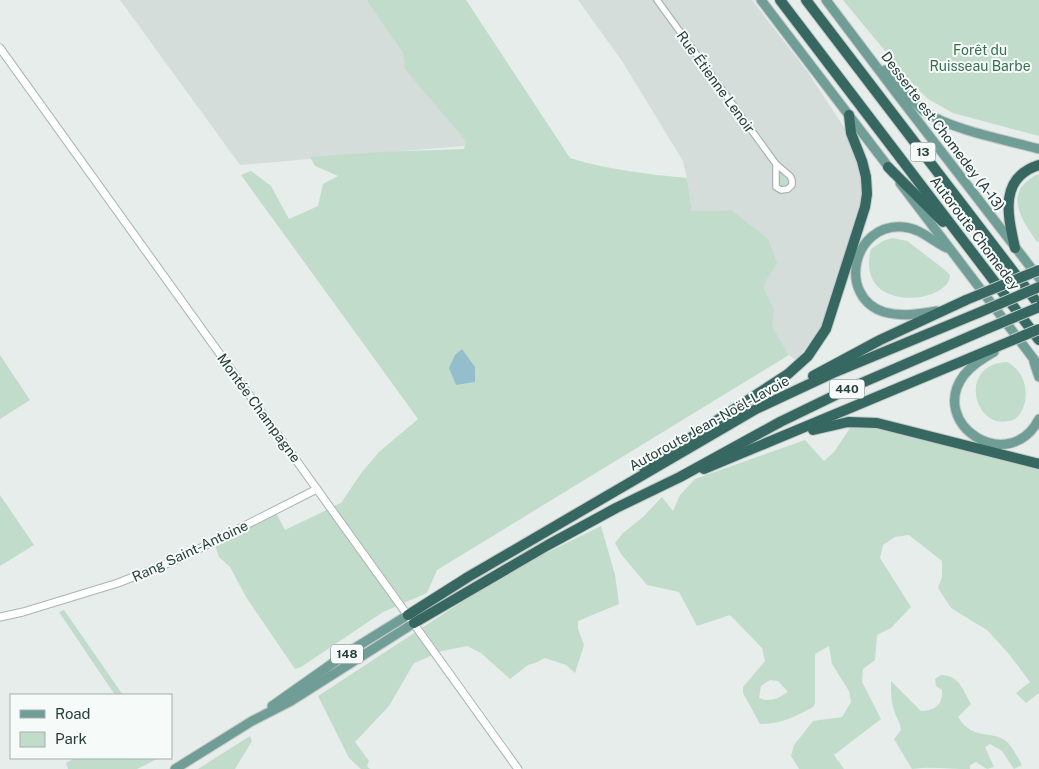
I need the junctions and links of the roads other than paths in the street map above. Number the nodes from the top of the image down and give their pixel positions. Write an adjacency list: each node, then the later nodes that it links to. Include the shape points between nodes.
1 (657, 0): 10 (street, Rue Étienne Lenoir)
2 (761, 0): 8 (main road)
3 (780, 0): 13 (highway, Autoroute Chomedey / 13)
4 (806, 0): 19 (highway, Autoroute Chomedey / 13)
5 (826, 0): 6 (main road, Desserte est Chomedey (A-13))
6 (859, 42): 9 (main road, via 932,116); 15 (main road, Desserte est Chomedey (A-13))
7 (0, 48): 31 (street, Montée Champagne)
8 (849, 115): 12 (main road); 32 (highway, via 851,133 865,172 866,199 833,312 816,346 800,365 775,384)
9 (1039, 149)
10 (776, 164)
11 (1039, 165): 15 (highway, via 1019,177 1009,195 1008,219)
12 (888, 167): 13 (highway); 14 (main road)
13 (966, 244): 22 (highway, Autoroute Chomedey / 13)
14 (949, 248): 20 (main road, via 915,230 893,227 880,231 867,241 859,252 856,266 860,290 879,310 901,315); 24 (main road)
15 (1015, 248): 17 (main road, Desserte est Chomedey (A-13))
16 (1039, 270): 20 (highway, bridge)
17 (1039, 278)
18 (1039, 287): 26 (highway, Autoroute Jean-Noël-Lavoie / 440, bridge)
19 (1039, 306): 30 (highway, 440, bridge, via 823,400)
20 (943, 310): 26 (highway, via 874,343)
21 (1039, 329): 23 (highway, bridge)
22 (1039, 340)
23 (1001, 346): 27 (main road, via 973,366 959,383 955,402 960,421 977,439 999,444 1021,438); 28 (highway)
24 (1036, 363): 25 (main road)
25 (1039, 377)
26 (756, 409): 32 (highway, Autoroute Jean-Noël-Lavoie / 440)
27 (1039, 419)
28 (769, 442): 29 (highway, via 834,424 872,422); 30 (highway)
29 (1039, 464)
30 (680, 477): 34 (highway, 440, via 548,544)
31 (317, 489): 33 (street, Rang Saint-Antoine, via 180,558 118,583); 34 (street, Montée Champagne)
32 (583, 510): 34 (highway, Autoroute Jean-Noël-Lavoie / 440, via 468,577)
33 (0, 617)
34 (412, 619): 35 (main road, 148, via 294,690 252,721); 36 (street, Montée Champagne)
35 (174, 769)
36 (518, 769)

